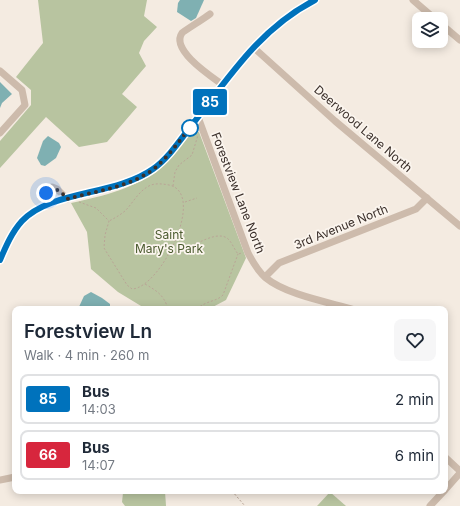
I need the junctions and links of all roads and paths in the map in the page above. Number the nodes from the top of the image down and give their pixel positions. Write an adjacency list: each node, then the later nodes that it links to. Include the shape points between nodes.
1 (315, 0): 7 (street, via 283,19)
2 (413, 0): 3 (street)
3 (427, 12)
4 (210, 14): 9 (street, via 185,30 180,42 194,62)
5 (448, 30): 6 (street)
6 (460, 40)
7 (253, 47): 9 (street); 15 (street, Deerwood Lane North, via 335,121)
8 (0, 71): 11 (street, via 22,90 24,105)
9 (223, 85): 10 (street)
10 (198, 117): 16 (street, via 166,158 142,176); 23 (street, Forestview Lane North)
11 (0, 133)
12 (198, 134): 13 (path, via 192,155 179,165 175,172)
13 (173, 187): 18 (path); 20 (path, via 153,184 145,188 124,212)
14 (197, 198): 18 (path)
15 (427, 198): 21 (street, Deerwood Lane North); 26 (street, 3rd Avenue North, via 416,209 279,263)
16 (67, 199): 19 (street); 19 (street, via 52,187 47,191)
17 (76, 201): 20 (path, via 96,208)
18 (184, 202): 22 (path)
19 (49, 204): 25 (street, via 21,222)
20 (109, 221): 27 (path, via 104,248 107,255 132,289)
21 (460, 226)
22 (170, 253): 24 (path, via 178,253 201,241 221,236 226,238); 27 (path)
23 (248, 253): 24 (path); 26 (street, Forestview Lane North)
24 (238, 254): 29 (path, via 223,295)
25 (0, 260)
26 (265, 277): 30 (street, Forestview Lane North, via 284,289)
27 (144, 284): 28 (path, via 158,291)
28 (167, 306)
29 (200, 306)
30 (342, 306)
31 (448, 460): 32 (street)
32 (460, 472): 35 (street)
33 (12, 477): 34 (street)
34 (0, 480)
35 (448, 486)
36 (235, 494): 38 (path)
37 (440, 494): 39 (street)
38 (245, 506)
39 (430, 506)

